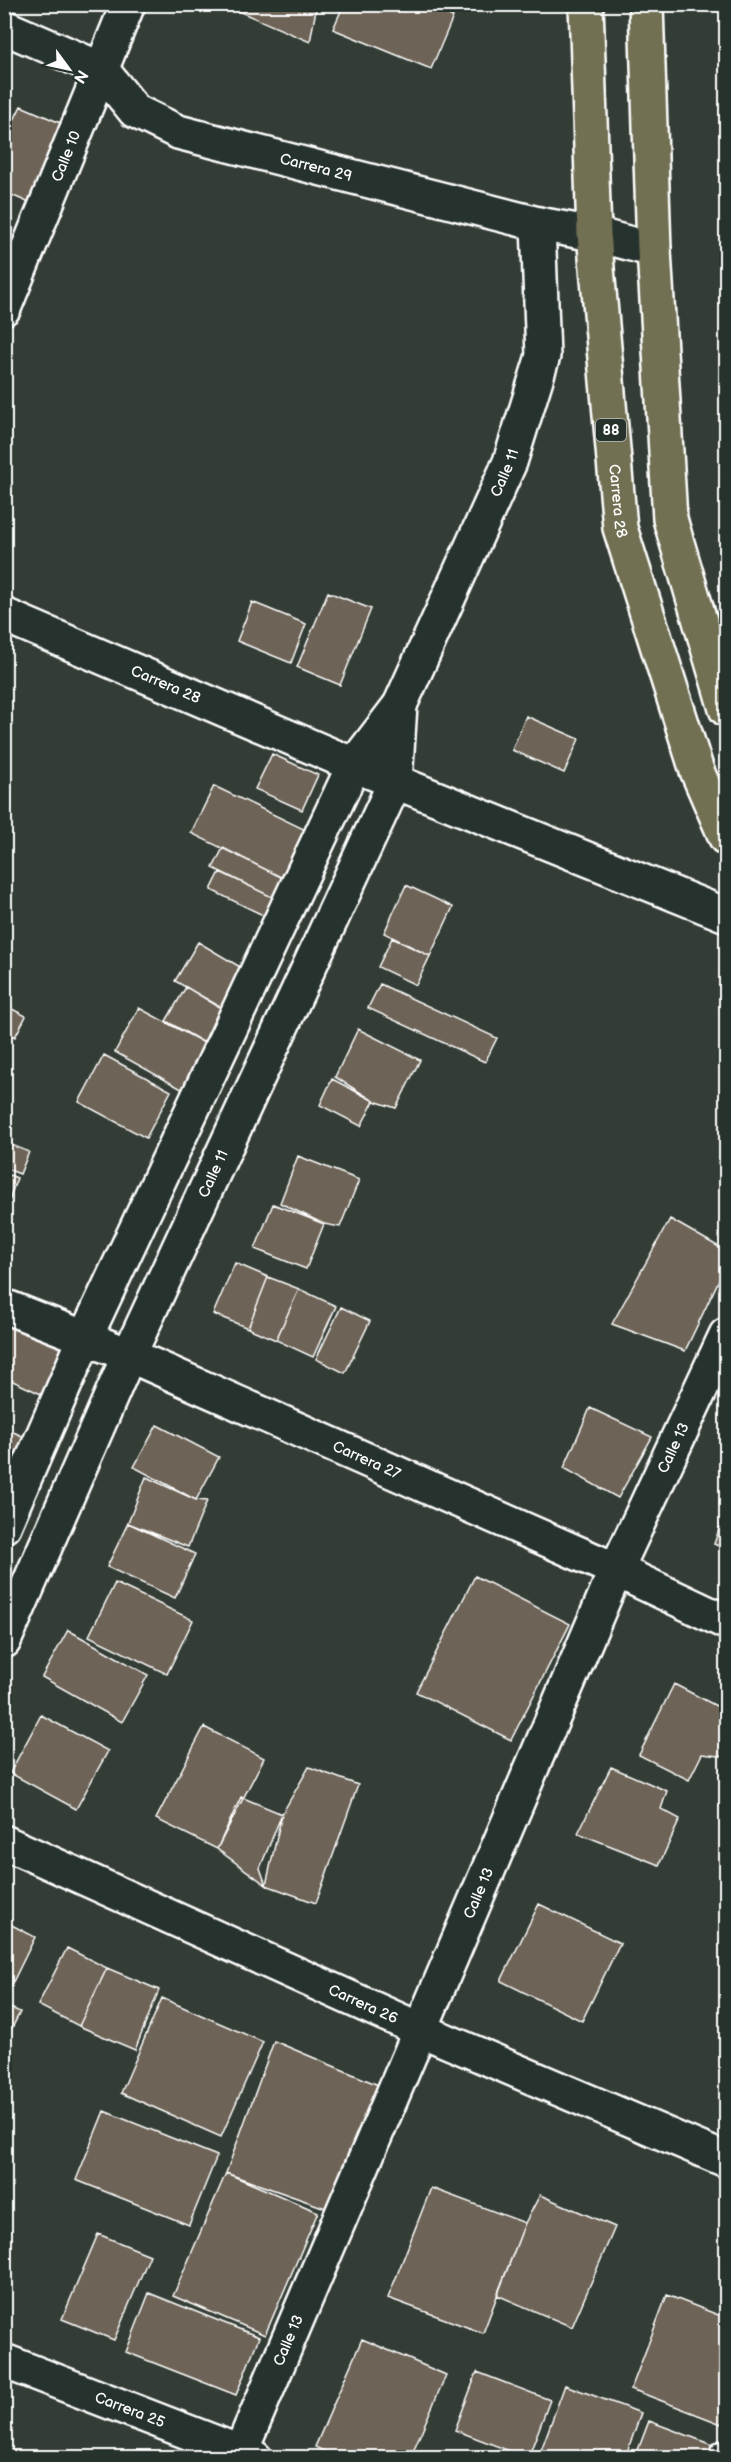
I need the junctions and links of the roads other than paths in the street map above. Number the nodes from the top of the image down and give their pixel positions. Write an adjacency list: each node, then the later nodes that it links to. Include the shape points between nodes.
1 (128, 4): 5 (street, Calle 10)
2 (586, 4): 7 (highway, Carrera 28 / 88)
3 (646, 4): 8 (highway)
4 (4, 27): 5 (street, Carrera 29)
5 (101, 69): 6 (street, Carrera 29, via 135,111 178,132); 9 (street, Calle 10)
6 (538, 224): 7 (street, Carrera 29); 11 (street, Calle 11, via 543,356 510,462)
7 (594, 234): 8 (street, Carrera 29); 15 (highway, Carrera 28 / 88, via 620,528 697,771)
8 (654, 250): 12 (highway, via 670,519)
9 (4, 308)
10 (4, 615): 13 (street, Carrera 28)
11 (400, 705): 13 (street, Calle 11); 14 (street, Calle 11)
12 (726, 708)
13 (354, 765): 14 (street, Carrera 28); 19 (street, Calle 11)
14 (395, 782): 16 (street, Carrera 28); 20 (street, Calle 11)
15 (726, 838)
16 (726, 915)
17 (4, 1306): 19 (street, Carrera 27)
18 (726, 1335): 22 (street, Calle 13)
19 (85, 1338): 20 (street, Carrera 27); 21 (street, Calle 11)
20 (129, 1355): 22 (street, Carrera 27); 24 (street, Calle 11)
21 (4, 1526)
22 (616, 1570): 23 (street, Carrera 27); 26 (street, Calle 13)
23 (726, 1622)
24 (4, 1641)
25 (4, 1842): 26 (street, Carrera 26)
26 (421, 2030): 27 (street, Carrera 26); 29 (street, Calle 13)
27 (726, 2160)
28 (4, 2361): 29 (street, Carrera 25)
29 (245, 2456)

